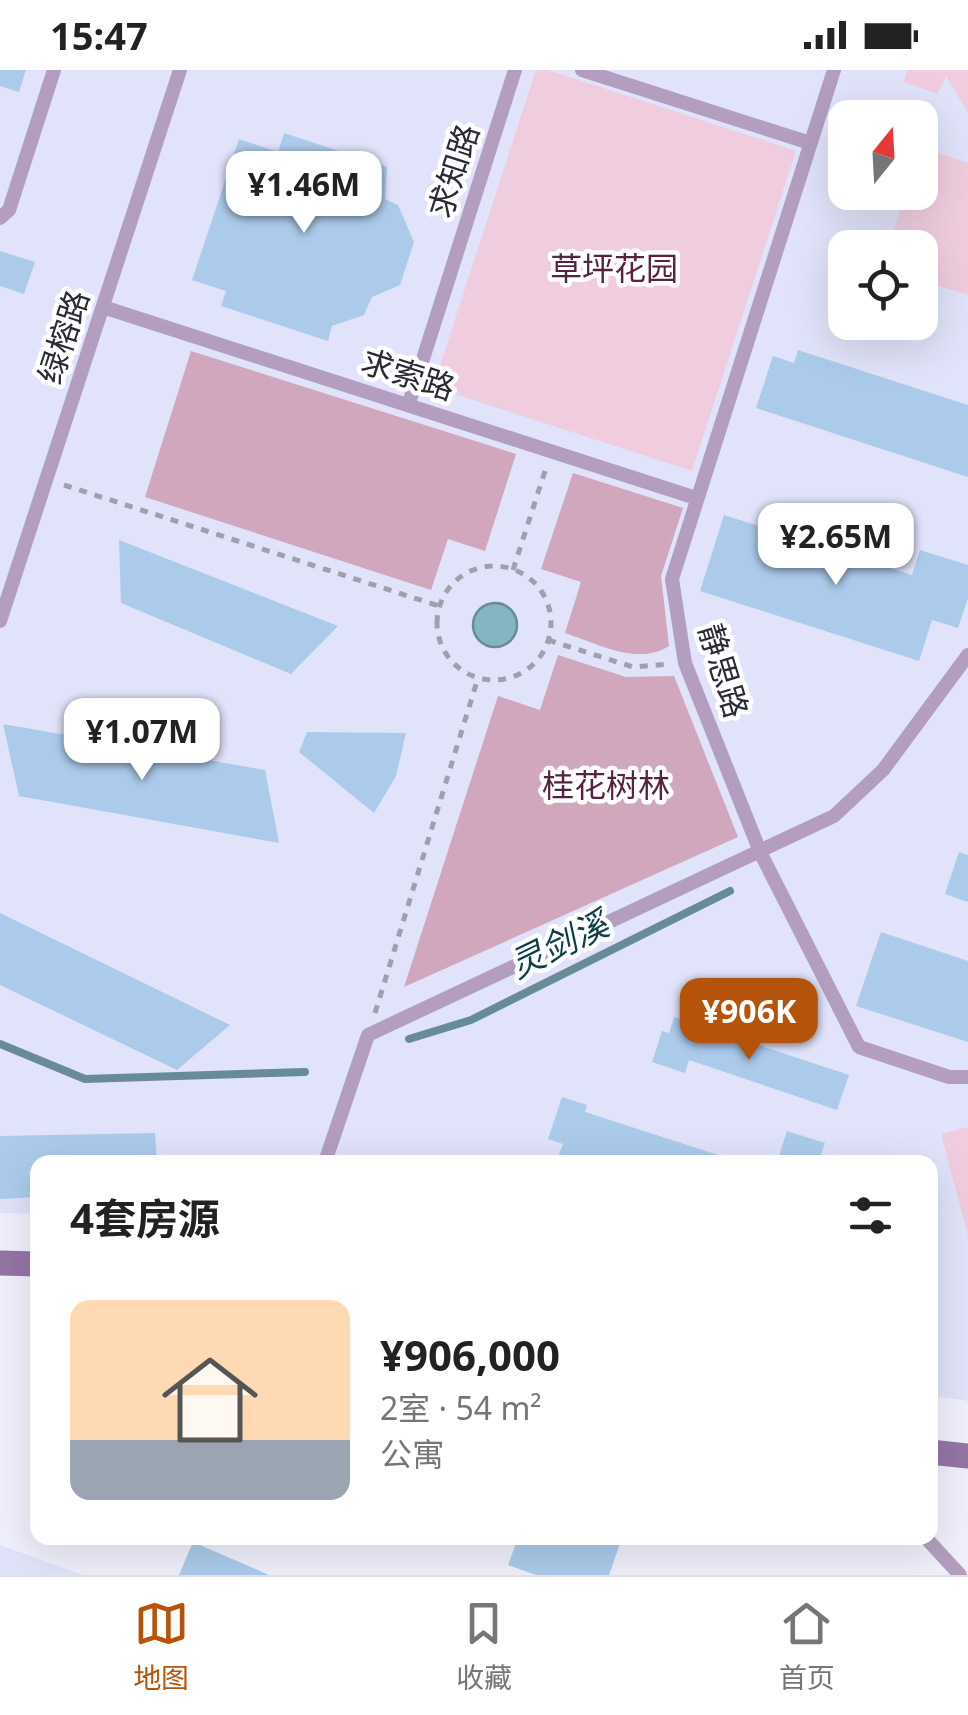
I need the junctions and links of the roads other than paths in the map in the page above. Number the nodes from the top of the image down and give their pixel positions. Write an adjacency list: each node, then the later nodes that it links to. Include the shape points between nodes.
1 (54, 70): 7 (lane, via 9,210)
2 (180, 70): 8 (lane, 绿榕路)
3 (515, 70): 9 (lane, 求知路)
4 (582, 70): 6 (lane)
5 (834, 70): 6 (lane, 静思路)
6 (810, 143): 10 (lane, 静思路)
7 (0, 218)
8 (103, 306): 9 (lane, 求索路); 11 (lane, 绿榕路)
9 (410, 404): 10 (lane, 求索路)
10 (696, 498): 14 (lane, 静思路, via 672,578 685,663)
11 (6, 583): 12 (lane, 绿榕路)
12 (1, 617)
13 (968, 656): 14 (lane, via 883,770 834,816)
14 (761, 854): 15 (lane, 静思路, via 859,1047 949,1077); 16 (lane, via 368,1036)
15 (968, 1077)
16 (328, 1155)
17 (0, 1263): 18 (main road)
18 (30, 1264)
19 (938, 1453): 20 (main road)
20 (968, 1456)
21 (932, 1545): 22 (lane)
22 (960, 1575)

